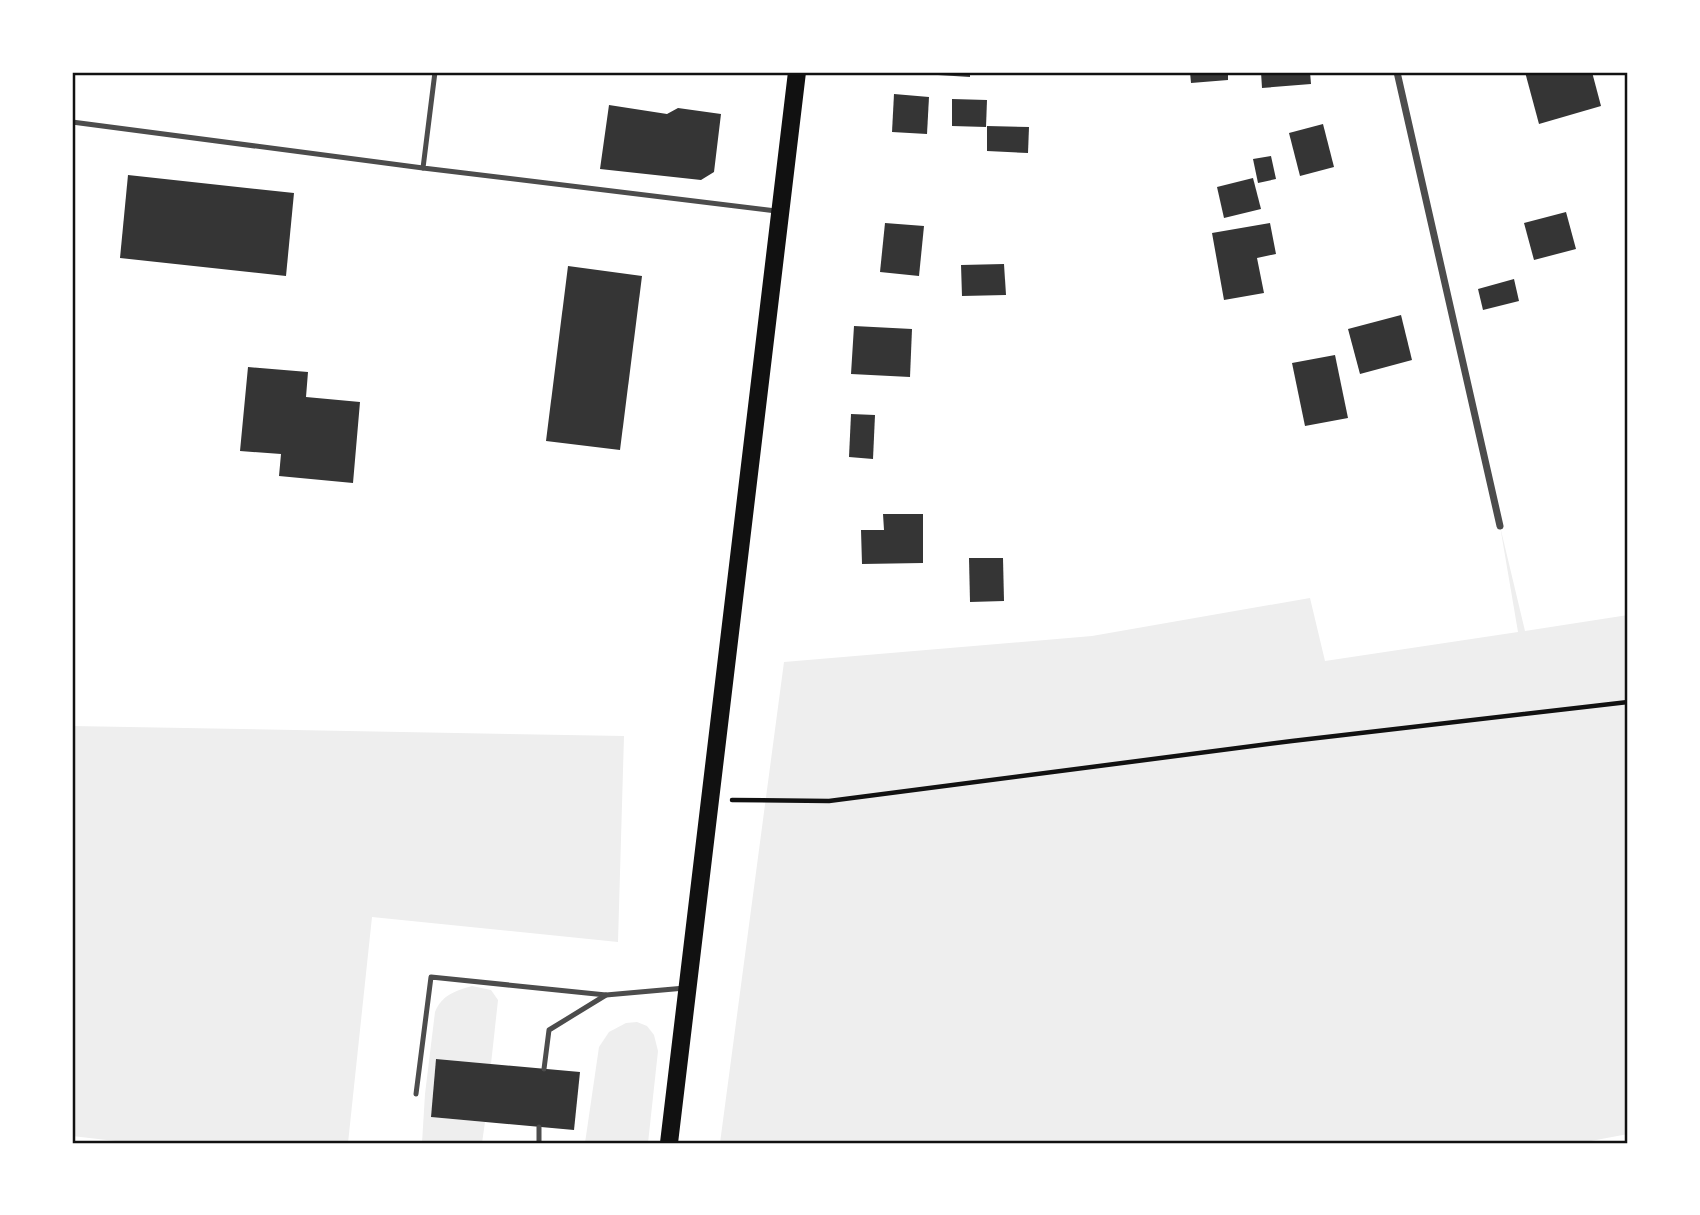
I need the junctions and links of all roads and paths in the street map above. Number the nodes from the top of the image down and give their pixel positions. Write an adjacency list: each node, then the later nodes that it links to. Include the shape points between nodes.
1 (435, 72): 5 (lane)
2 (797, 72): 6 (main road)
3 (1397, 72): 7 (street)
4 (72, 122): 5 (lane)
5 (423, 168): 6 (lane)
6 (781, 211): 9 (main road)
7 (1500, 526)
8 (1628, 702): 9 (path, via 829,801)
9 (710, 799): 10 (main road)
10 (688, 988): 11 (lane); 16 (main road)
11 (606, 995): 12 (lane, via 549,1030); 13 (lane, via 431,977)
12 (544, 1069)
13 (416, 1094)
14 (540, 1127): 15 (lane)
15 (538, 1143)
16 (669, 1143)

